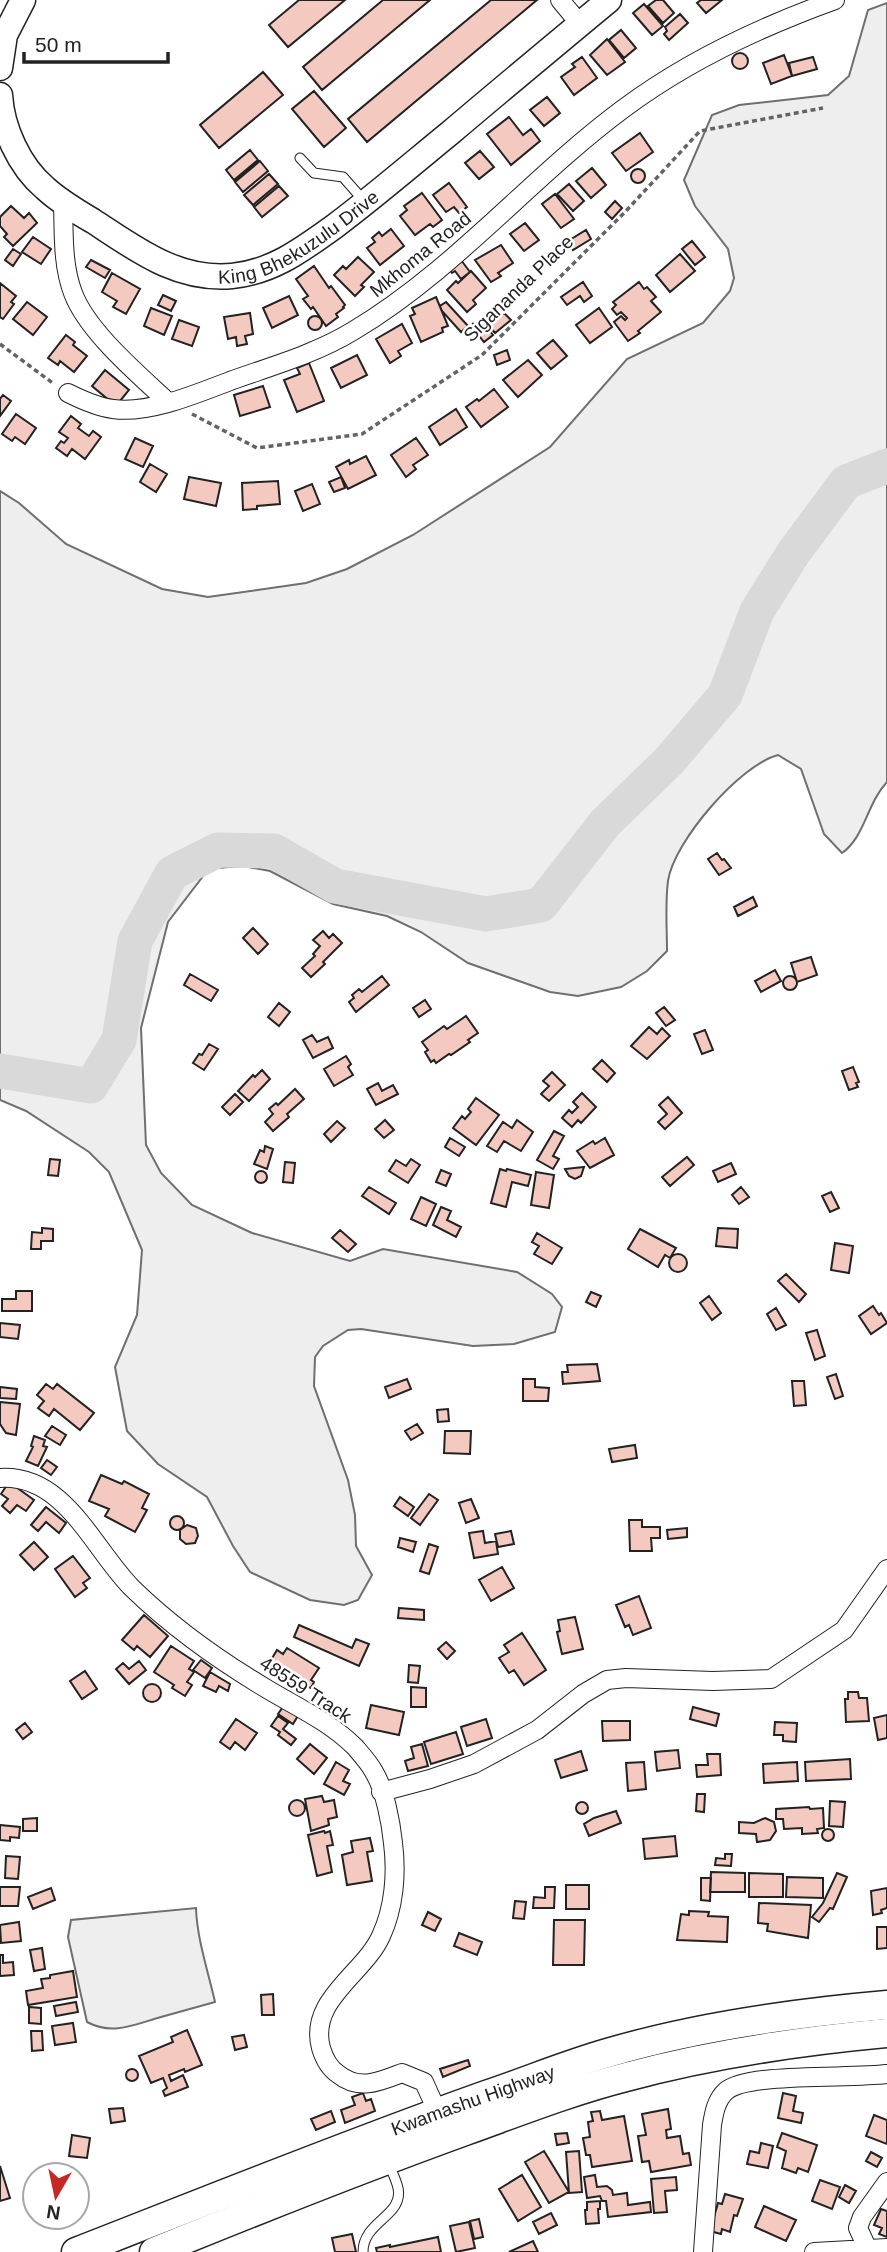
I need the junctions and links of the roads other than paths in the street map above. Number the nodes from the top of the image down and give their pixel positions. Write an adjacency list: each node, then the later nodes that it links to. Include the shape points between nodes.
1 (23, 0): 6 (street, via 5,36)
2 (560, 0): 5 (street)
3 (609, 0): 5 (street, King Bhekuzulu Drive)
4 (835, 0): 12 (street, Mkhoma Road, via 761,29 650,89 597,129 441,267 352,332 307,354)
5 (580, 24): 10 (street, King Bhekuzulu Drive)
6 (0, 68)
7 (0, 95): 9 (street, King Bhekuzulu Drive, via 17,153 38,181)
8 (300, 158): 10 (lane, via 314,173 343,177)
9 (63, 202): 10 (street, King Bhekuzulu Drive, via 156,261 184,272 213,276 252,273 288,258); 12 (street, via 73,294 96,329)
10 (366, 203)
11 (68, 393): 12 (street, Mkhoma Road, via 113,409 134,410)
12 (168, 402)
13 (0, 1478): 15 (street, 48559 Track, via 31,1483 68,1507 150,1605 225,1662 340,1734 375,1772)
14 (887, 1569): 15 (street, via 844,1630 771,1679 607,1680 537,1730 474,1764)
15 (381, 1792): 19 (street, 48559 Track, via 393,1843 390,1913 380,1939 324,2011 319,2038 327,2063 345,2079 374,2084 402,2073 424,2082)
16 (887, 2005): 19 (main road, Kwamashu Highway, via 819,2011 611,2052 552,2070)
17 (887, 2033): 19 (main road, Kwamashu Highway, via 821,2039 666,2067)
18 (887, 2074): 27 (street, via 747,2082 727,2090 716,2106 712,2125)
19 (443, 2125): 20 (main road, Kwamashu Highway); 24 (main road, Kwamashu Highway, via 221,2194)
20 (387, 2160): 25 (main road, Kwamashu Highway); 26 (lane, via 398,2189 397,2202 367,2233)
21 (887, 2182): 23 (street, via 858,2228)
22 (887, 2248): 23 (street)
23 (869, 2251): 28 (street)
24 (76, 2252)
25 (154, 2252)
26 (363, 2252)
27 (704, 2252)
28 (814, 2252)

